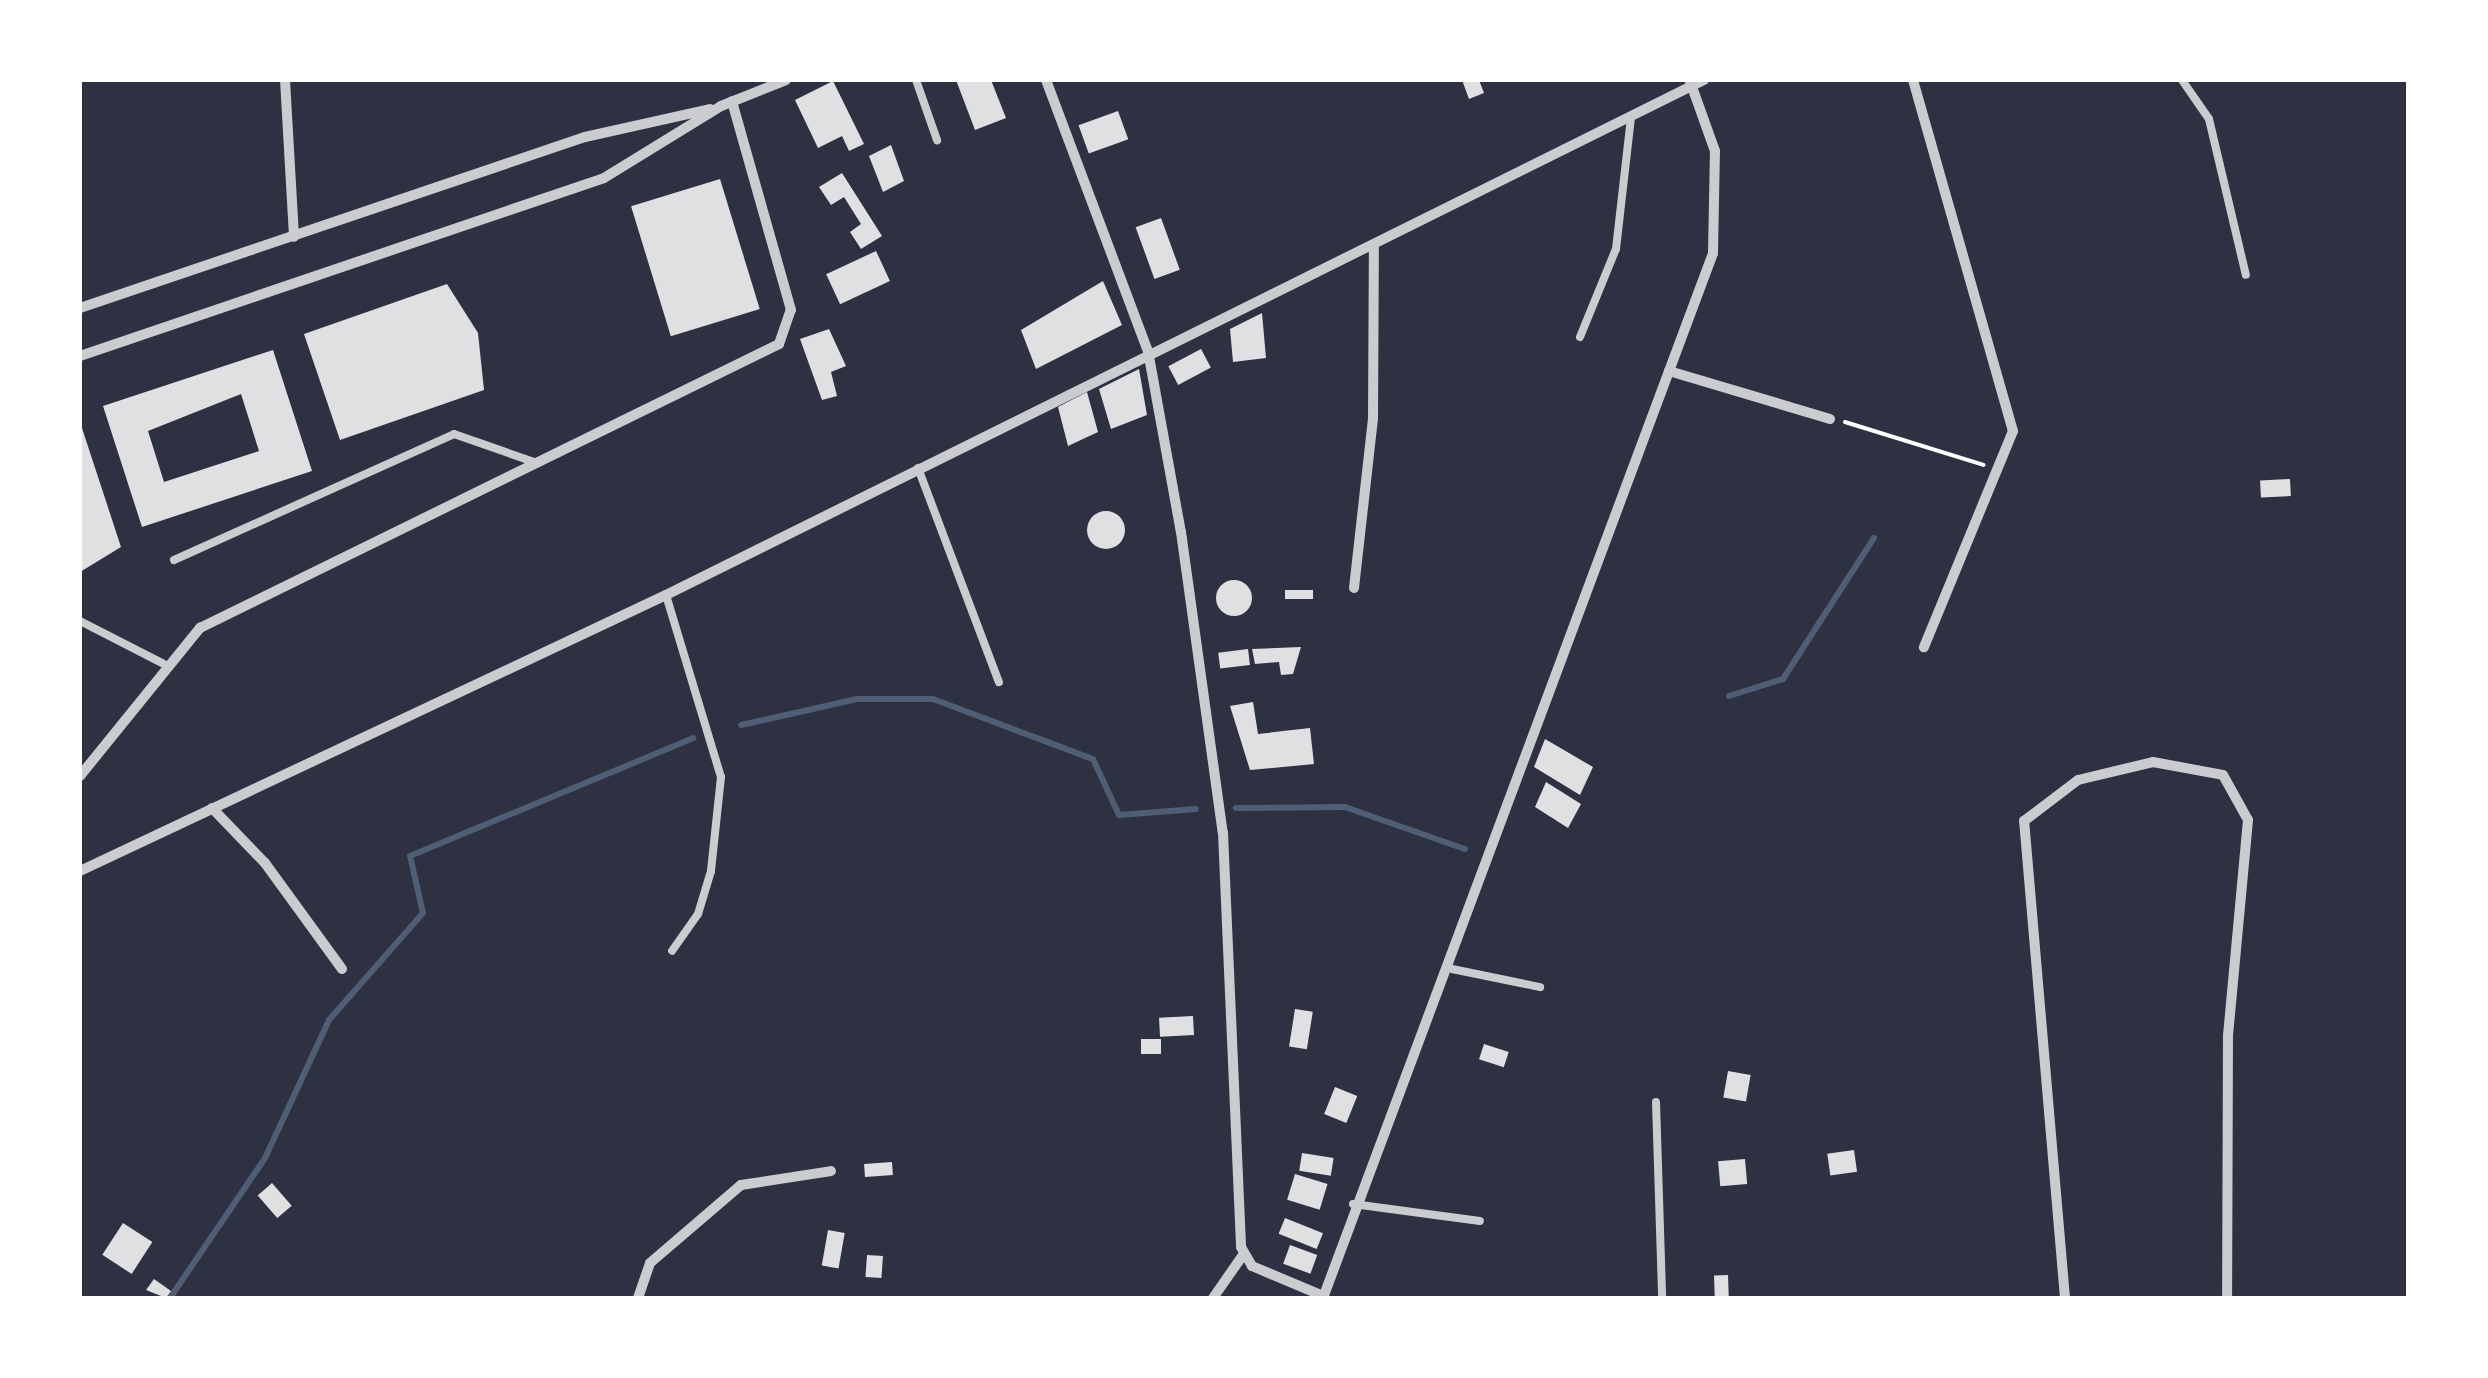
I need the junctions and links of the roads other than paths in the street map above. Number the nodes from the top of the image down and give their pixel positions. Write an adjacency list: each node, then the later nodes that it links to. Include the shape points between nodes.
1 (285, 80): 11 (street)
2 (786, 80): 8 (street)
3 (916, 80): 10 (lane)
4 (1046, 80): 16 (street)
5 (1913, 80): 26 (street, via 2012,420)
6 (2182, 80): 13 (lane, via 2209,119)
7 (1695, 82): 9 (street); 18 (street, via 1720,199 1713,253)
8 (727, 104): 11 (street, via 585,137); 17 (street, via 604,178); 20 (street, via 764,195 790,331)
9 (1630, 117): 12 (street); 15 (lane, via 1616,250)
10 (937, 140)
11 (294, 237): 14 (street)
12 (1374, 245): 16 (street); 23 (street, via 1373,418)
13 (2246, 275)
14 (80, 308)
15 (1580, 337)
16 (1148, 351): 21 (street); 40 (street, via 1221,814)
17 (80, 356)
18 (1668, 371): 19 (street); 33 (street)
19 (1830, 419)
20 (536, 463): 22 (lane, via 454,434); 27 (street, via 200,628)
21 (918, 468): 24 (street); 28 (lane)
22 (174, 560)
23 (1354, 588)
24 (666, 594): 30 (street); 32 (lane, via 720,777 711,871 698,914)
25 (80, 621): 27 (lane)
26 (1924, 647)
27 (164, 664): 29 (street)
28 (999, 682)
29 (80, 776)
30 (212, 808): 31 (street); 34 (street, via 266,863)
31 (80, 871)
32 (672, 951)
33 (1452, 969): 35 (lane); 38 (street)
34 (342, 970)
35 (1540, 987)
36 (1656, 1102): 44 (lane)
37 (831, 1171): 42 (street, via 741,1185 650,1263)
38 (1354, 1204): 39 (lane); 41 (street)
39 (1480, 1221)
40 (1243, 1255): 41 (street); 43 (street)
41 (1323, 1297)
42 (638, 1298)
43 (1212, 1298)
44 (1662, 1298)
45 (2065, 1298): 46 (street, via 2024,821 2078,780 2153,762 2224,776 2243,796 2225,1134)
46 (2228, 1298)

